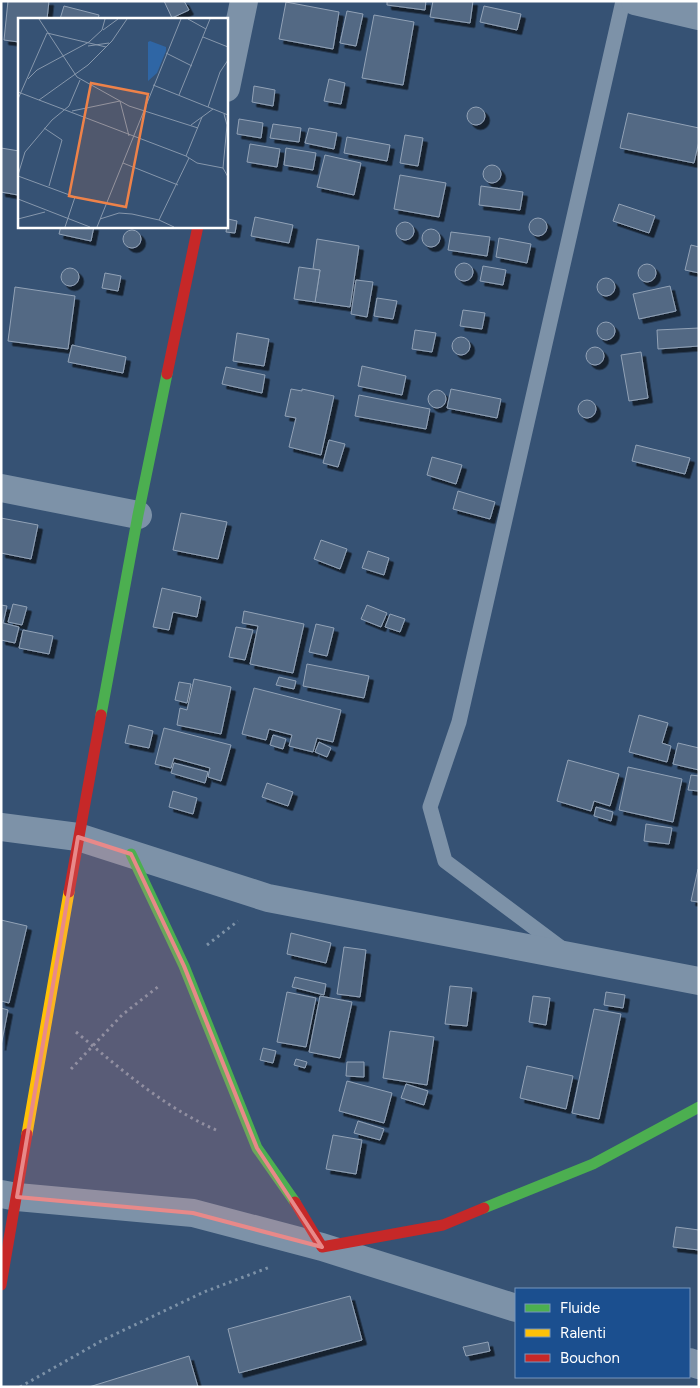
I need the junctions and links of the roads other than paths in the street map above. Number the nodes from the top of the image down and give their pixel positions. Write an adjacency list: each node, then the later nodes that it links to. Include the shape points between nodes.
1 (244, 1): 5 (street)
2 (623, 1): 12 (lane, via 459,722 430,807 446,861)
3 (635, 1): 4 (street)
4 (699, 16)
5 (228, 78)
6 (198, 228): 8 (street)
7 (1, 488): 8 (street)
8 (138, 515): 10 (street)
9 (1, 827): 10 (street)
10 (78, 837): 11 (street); 15 (street, via 49,1009)
11 (131, 854): 12 (street, via 268,898); 16 (street, via 184,966 257,1148)
12 (574, 958): 13 (street)
13 (699, 981)
14 (699, 1107): 16 (street, via 593,1164 443,1225)
15 (9, 1196): 16 (street, via 193,1213); 17 (street)
16 (322, 1247): 18 (street)
17 (1, 1285)
18 (515, 1308)

